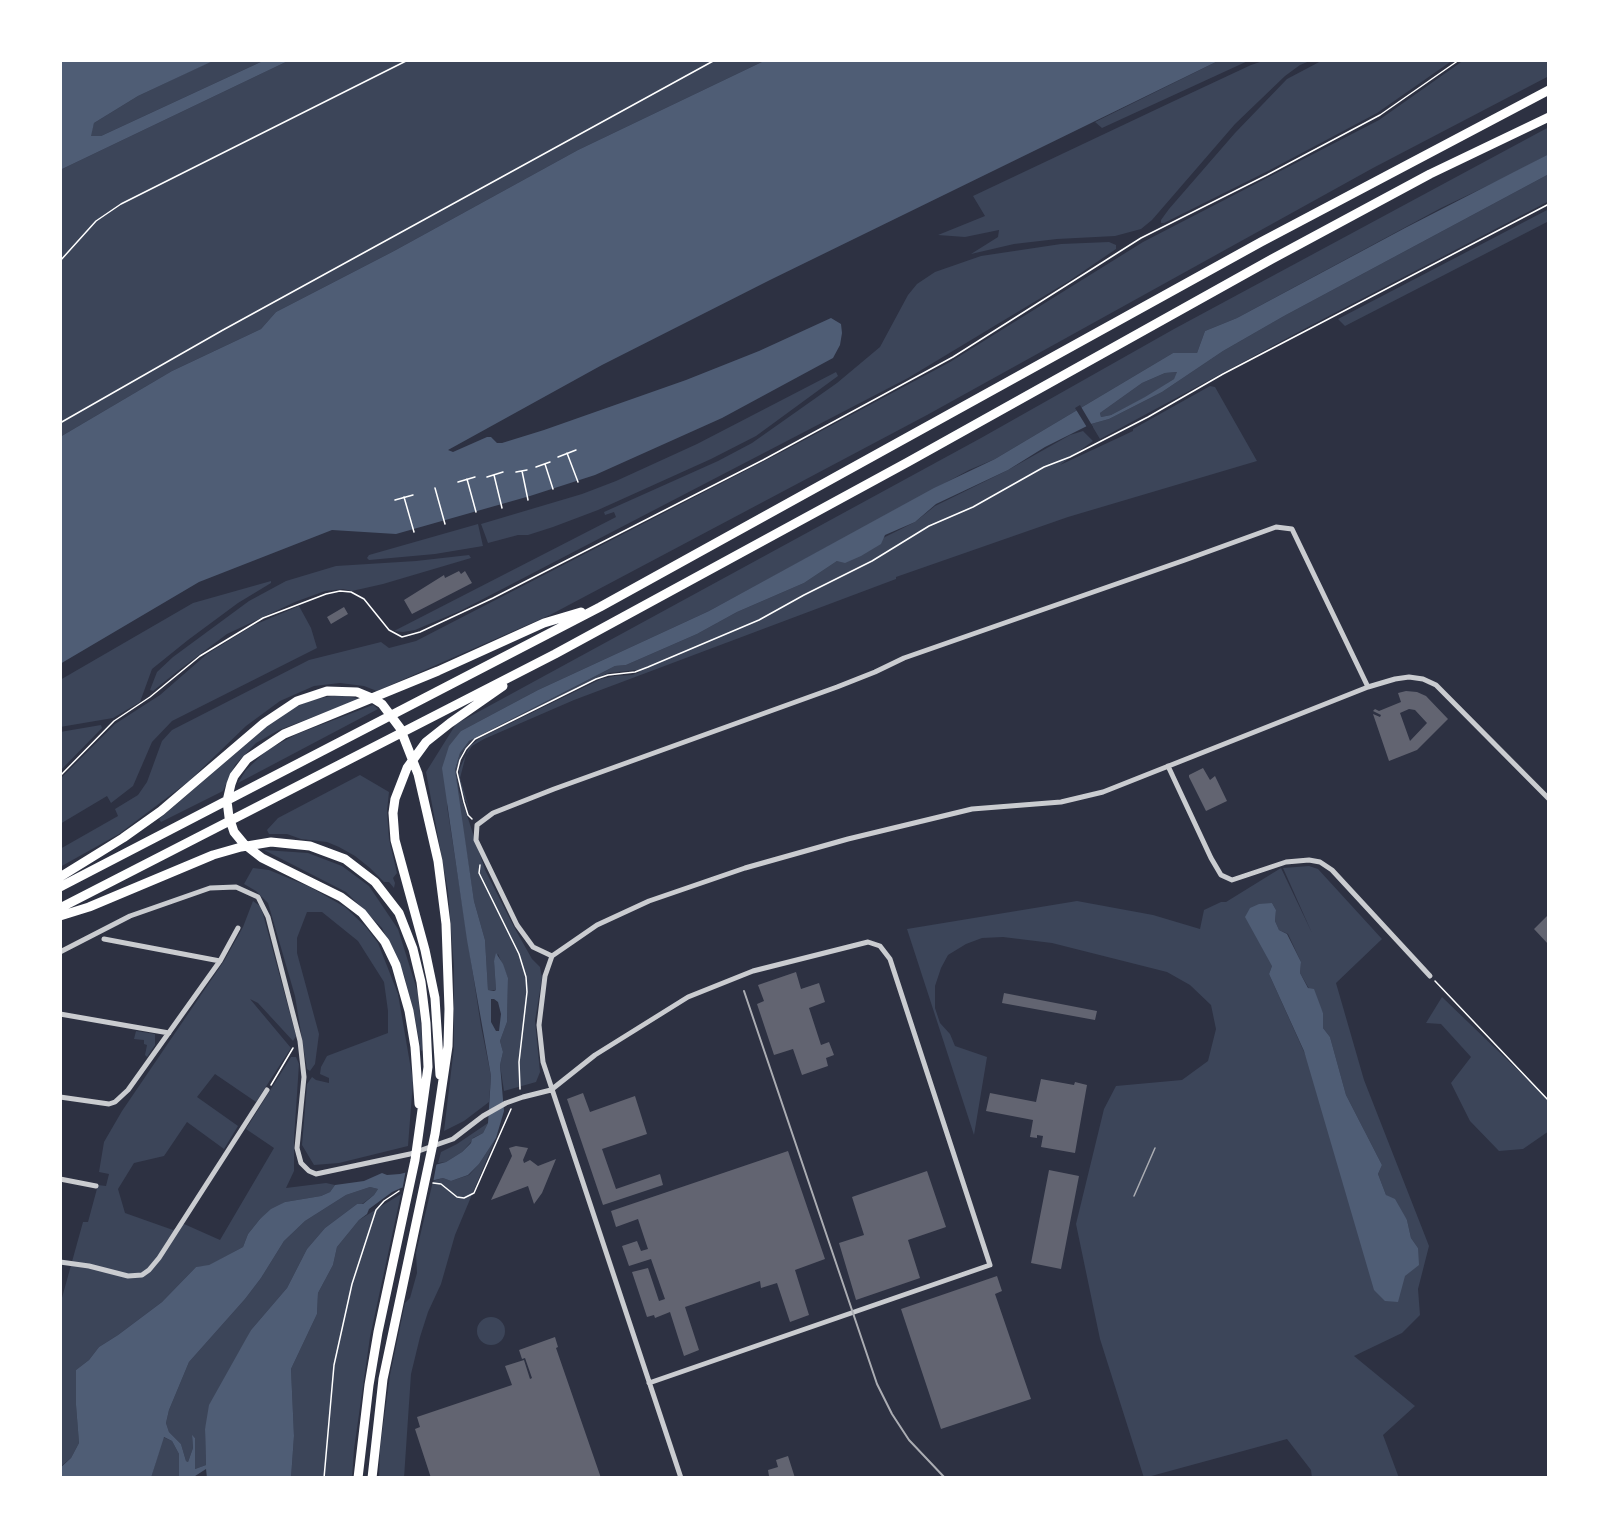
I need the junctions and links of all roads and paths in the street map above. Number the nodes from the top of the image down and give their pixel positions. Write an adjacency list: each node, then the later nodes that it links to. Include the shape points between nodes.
1 (408, 60): 7 (path, via 115,207 96,221)
2 (715, 60): 8 (path)
3 (1459, 60): 39 (path, via 1380,115 1141,238 953,357 763,460 420,632 402,637 389,630 364,599 340,591 263,618 200,656 114,721)
4 (1549, 90): 35 (highway, via 1261,242)
5 (1549, 117): 36 (highway, via 1430,174 1272,259)
6 (1549, 204): 41 (path, via 1148,417 929,526 872,561 759,620 635,672 596,679 475,739 466,748 457,772 468,815)
7 (60, 261)
8 (60, 423)
9 (576, 450): 10 (path)
10 (567, 453): 11 (path); 24 (path)
11 (558, 457)
12 (550, 462): 13 (path)
13 (545, 464): 14 (path); 26 (path)
14 (536, 467)
15 (527, 470): 16 (path)
16 (522, 471): 18 (path); 30 (path)
17 (503, 472): 19 (path)
18 (516, 472)
19 (494, 475): 21 (path); 31 (path)
20 (475, 477): 22 (path)
21 (487, 477)
22 (467, 479): 23 (path); 32 (path)
23 (458, 482)
24 (578, 482)
25 (435, 488): 33 (path)
26 (553, 489)
27 (413, 495): 28 (path)
28 (404, 497): 29 (path); 34 (path)
29 (395, 500)
30 (528, 500)
31 (502, 508)
32 (476, 512)
33 (445, 524)
34 (414, 532)
35 (600, 607): 44 (highway); 62 (highway, via 544,623 302,726 247,759 231,784 228,817 239,838 262,858 341,897 378,932 396,965 409,1011)
36 (534, 665): 45 (highway); 58 (highway, via 426,742 407,768 395,799 395,840 426,950 435,998)
37 (1368, 687): 38 (street); 40 (street, via 1409,677 1436,685); 41 (street, via 1292,529 1276,526 904,658 837,687 554,789 494,813)
38 (1168, 766): 50 (street, via 1103,792 1061,802 972,809 745,868 649,901 597,925); 52 (street, via 1221,875 1232,880 1286,862 1320,862 1332,870)
39 (60, 776)
40 (1549, 799)
41 (477, 825): 42 (street, via 476,840)
42 (485, 860): 50 (street, via 533,947); 59 (path, via 479,873 526,977 519,1062)
43 (60, 877): 58 (highway, via 161,811 287,706 327,691 357,692 374,699 395,719 405,738 418,774 438,861 447,944 448,1037)
44 (60, 887)
45 (60, 908)
46 (60, 916): 62 (highway, via 241,847 297,844 345,859 375,882 391,901 413,949 428,1043)
47 (238, 928): 51 (street)
48 (104, 939): 51 (street)
49 (60, 952): 55 (street, via 130,916 176,899 210,888 239,888 258,897 268,917)
50 (552, 956): 57 (street, via 545,976 539,1025)
51 (220, 961): 54 (street)
52 (1430, 976): 61 (path)
53 (60, 1014): 54 (street)
54 (169, 1033): 60 (street, via 115,1102 101,1104)
55 (300, 1041): 56 (path); 59 (street, via 304,1077 297,1148 301,1163 316,1174 410,1154 453,1139 483,1116)
56 (267, 1090): 67 (street, via 149,1270 134,1276)
57 (551, 1090): 59 (street); 68 (street); 68 (street, via 595,1055 662,1012 753,971 868,942 880,946 890,959 990,1265)
58 (441, 1092): 65 (highway)
59 (521, 1097): 65 (path, via 505,1122 474,1193 457,1197 436,1182)
60 (60, 1098)
61 (1549, 1101)
62 (421, 1116): 66 (highway)
63 (60, 1179): 64 (street)
64 (96, 1186)
65 (426, 1186): 71 (highway, via 385,1371)
66 (405, 1191): 69 (path, via 392,1195 376,1210 357,1266 334,1365); 70 (highway, via 373,1358)
67 (60, 1262)
68 (649, 1383): 72 (street)
69 (324, 1478)
70 (358, 1478)
71 (372, 1478)
72 (681, 1478)

